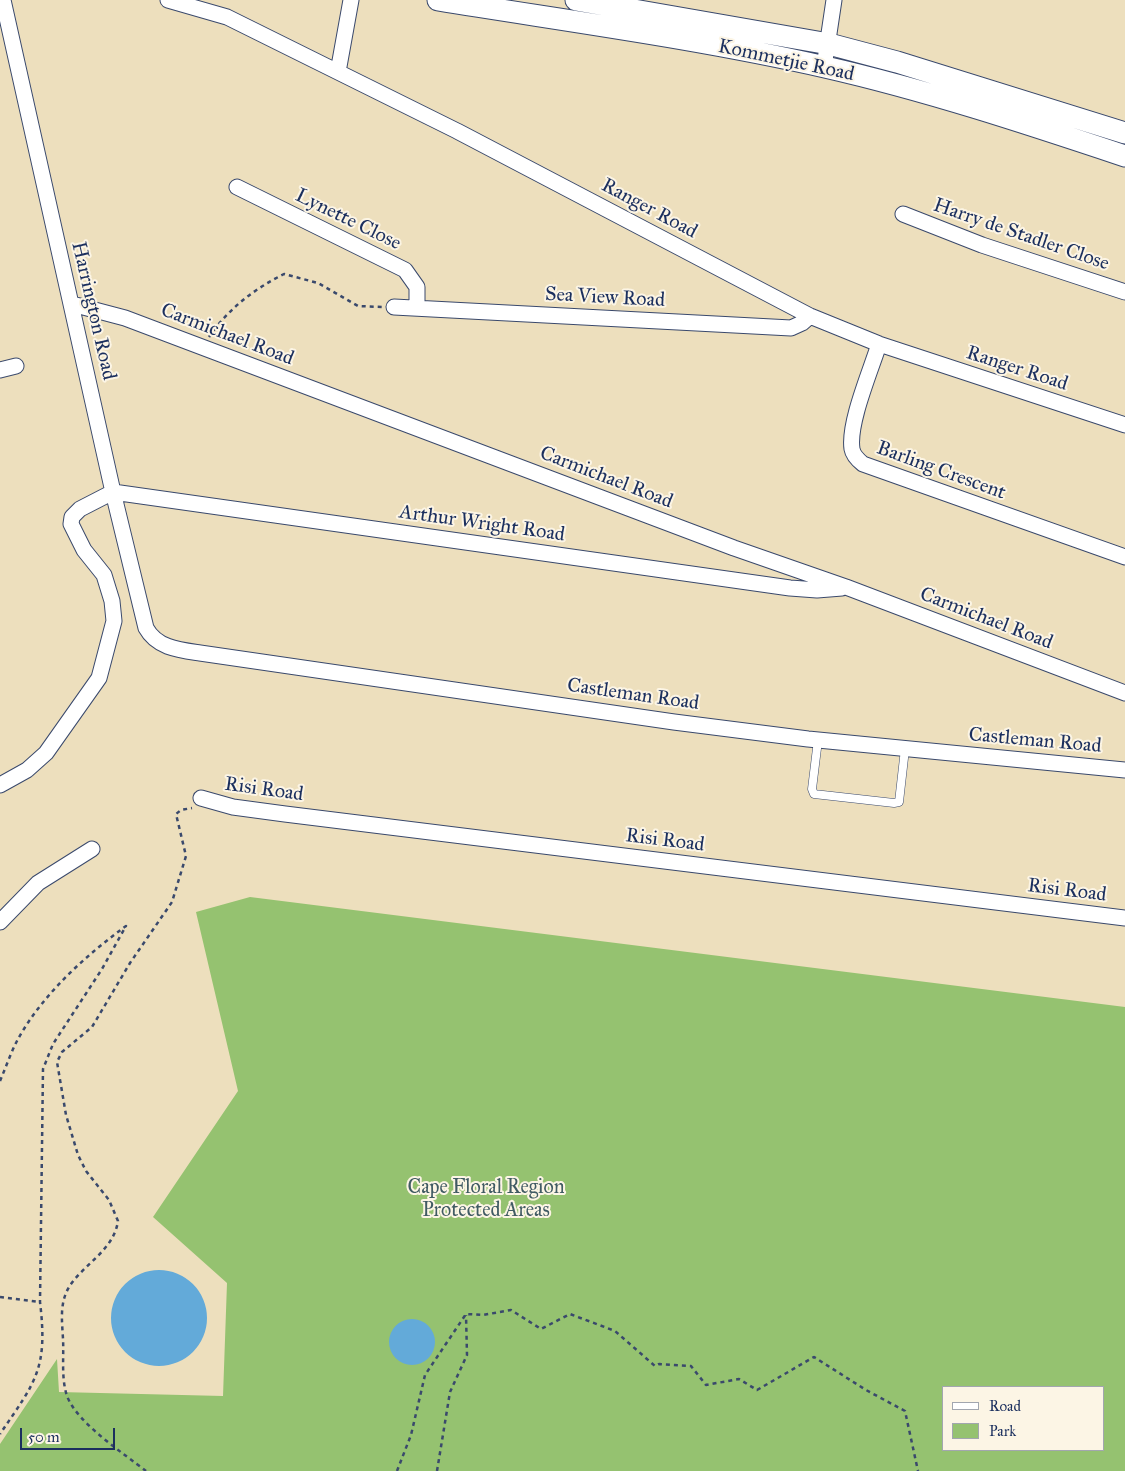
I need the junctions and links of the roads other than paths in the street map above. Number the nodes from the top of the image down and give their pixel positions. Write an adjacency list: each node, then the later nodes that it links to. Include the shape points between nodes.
1 (168, 0): 9 (street, Ranger Road, via 227,17)
2 (352, 0): 9 (street)
3 (438, 0): 8 (main road, Kommetjie Road)
4 (576, 0): 7 (main road, Kommetjie Road)
5 (834, 0): 7 (street)
6 (3, 10): 15 (street, Harrington Road)
7 (829, 44): 8 (street); 10 (main road, Kommetjie Road)
8 (824, 67): 11 (main road, Kommetjie Road, via 904,87)
9 (338, 72): 18 (street, Ranger Road)
10 (1125, 133)
11 (1125, 156)
12 (237, 187): 17 (street, Lynette Close, via 405,270 417,287)
13 (903, 214): 14 (street, Harry de Stadler Close, via 982,245)
14 (1125, 292)
15 (72, 304): 23 (street, Harrington Road); 25 (street, Carmichael Road, via 125,318 734,548)
16 (394, 307): 17 (street, Sea View Road)
17 (418, 308): 18 (street, Sea View Road, via 791,328)
18 (810, 316): 19 (street, Ranger Road)
19 (879, 344): 22 (street, Ranger Road); 24 (street, Barling Crescent, via 851,438 853,452 863,464)
20 (16, 366): 21 (street)
21 (0, 370)
22 (1125, 425)
23 (113, 492): 25 (street, Arthur Wright Road, via 790,588 823,590); 26 (street, Harrington Road); 31 (street, via 80,509 72,517 71,524 84,550 104,575 112,601 114,621 99,678 46,753 27,770)
24 (1125, 558)
25 (846, 587): 27 (street, Carmichael Road)
26 (146, 628): 28 (street, Castleman Road, via 167,646 200,653)
27 (1125, 693)
28 (818, 740): 29 (street, Castleman Road); 29 (lane, via 814,794 894,803 899,802)
29 (905, 748): 30 (street, Castleman Road)
30 (1125, 770)
31 (0, 785)
32 (207, 800): 34 (street, Risi Road, via 285,814)
33 (92, 849): 35 (street, via 38,883)
34 (1125, 918)
35 (0, 922)

